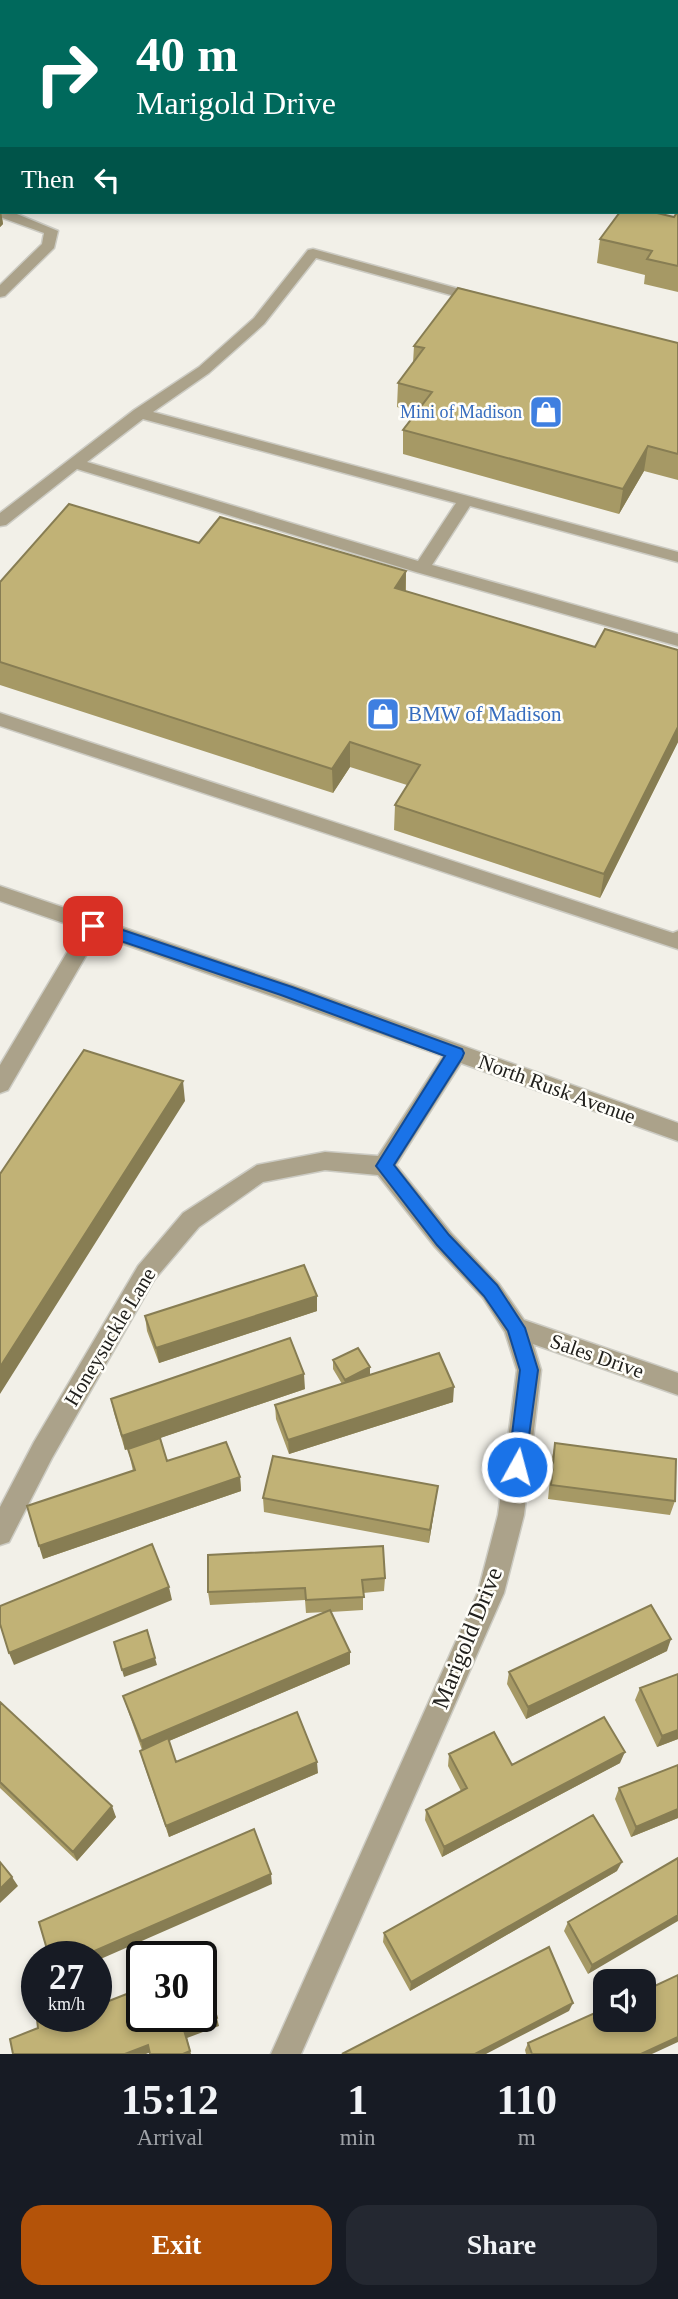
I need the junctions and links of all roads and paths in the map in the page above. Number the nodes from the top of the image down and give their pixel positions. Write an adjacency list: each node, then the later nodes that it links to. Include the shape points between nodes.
1 (6, 214): 2 (street, via 51,230 49,245)
2 (0, 293)
3 (498, 303): 4 (street, via 313,253 259,321 204,370)
4 (139, 412): 5 (street); 6 (street)
5 (73, 463): 7 (street); 9 (street)
6 (466, 500): 8 (street); 9 (street)
7 (0, 521)
8 (678, 557)
9 (422, 568): 10 (street)
10 (678, 640)
11 (0, 719): 14 (street)
12 (0, 893): 13 (street, North Rusk Avenue)
13 (93, 926): 15 (street, North Rusk Avenue); 16 (street)
14 (677, 941)
15 (456, 1053): 17 (street, North Rusk Avenue); 18 (street)
16 (0, 1084)
17 (678, 1132)
18 (384, 1166): 19 (street, Marigold Drive, via 491,1291); 21 (street, Honeysuckle Lane, via 325,1161 257,1174 191,1220 146,1273)
19 (516, 1328): 20 (street, Sales Drive); 22 (street, Marigold Drive, via 529,1370 511,1515 491,1593)
20 (678, 1384)
21 (0, 1533)
22 (286, 2054)

